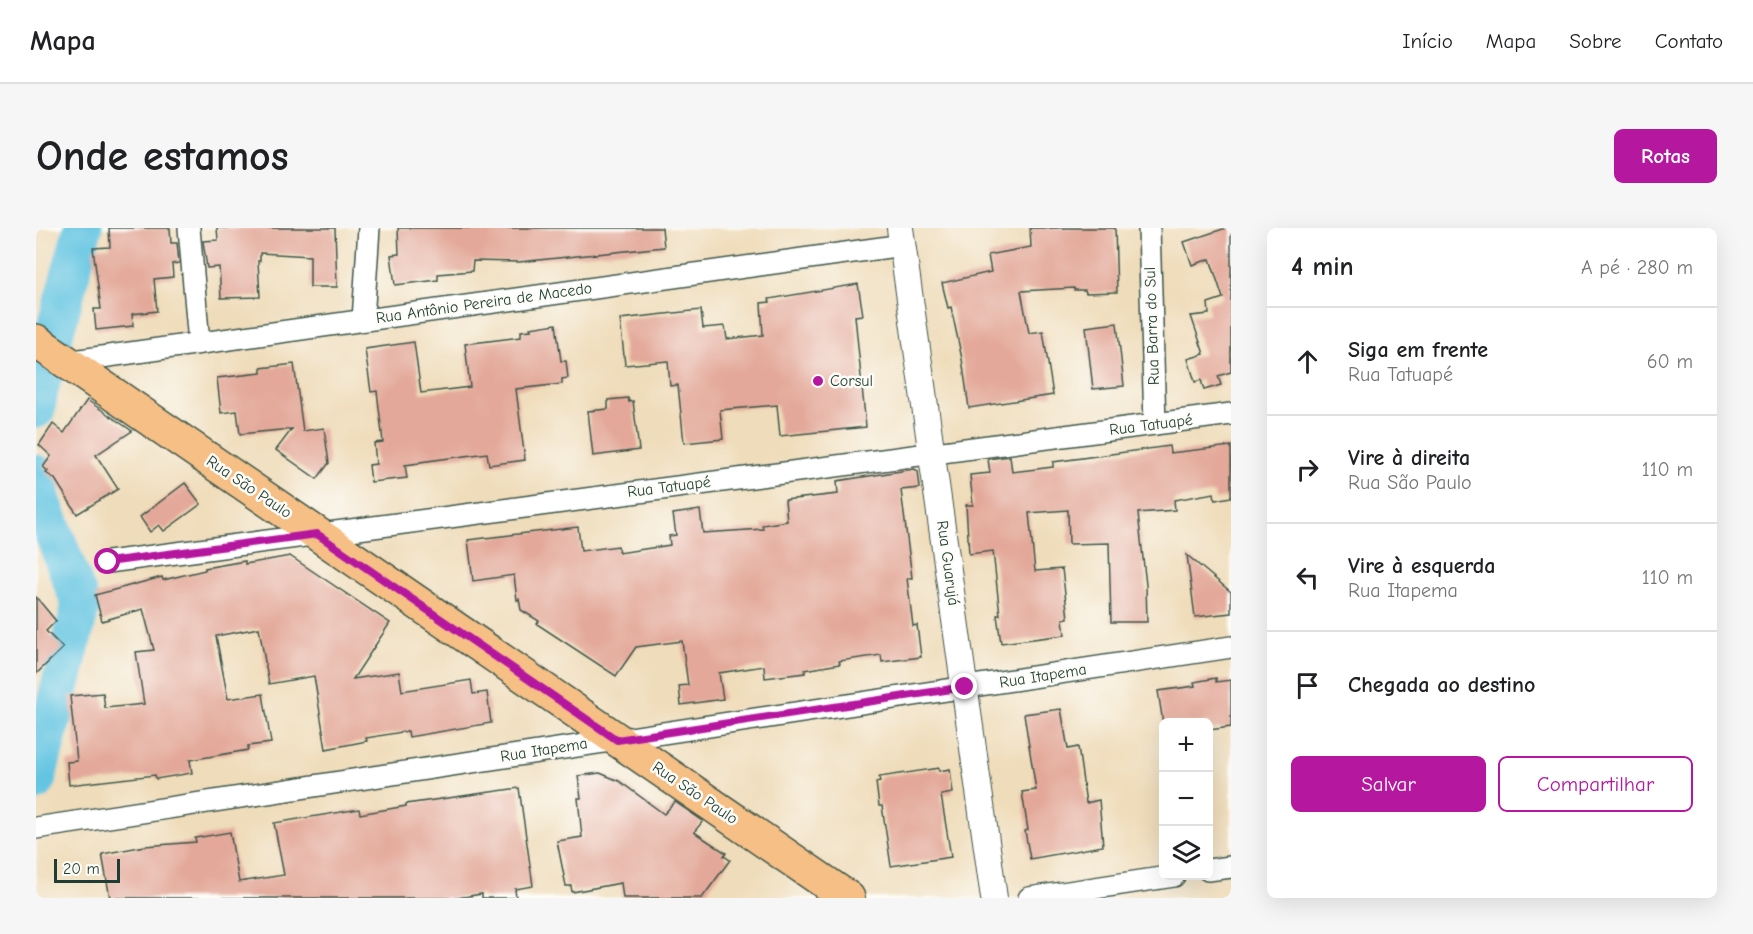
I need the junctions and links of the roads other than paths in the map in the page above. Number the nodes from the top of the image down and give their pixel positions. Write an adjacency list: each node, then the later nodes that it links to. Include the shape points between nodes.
1 (189, 228): 6 (street)
2 (369, 228): 5 (street)
3 (1149, 228): 9 (street, Rua Barra do Sul)
4 (902, 237): 5 (street, Rua Antônio Pereira de Macedo); 10 (street, Rua Guarujá)
5 (363, 320): 6 (street, Rua Antônio Pereira de Macedo)
6 (199, 343): 7 (street, Rua Antônio Pereira de Macedo)
7 (47, 349): 11 (main road, Rua São Paulo)
8 (1231, 414): 9 (street, Rua Tatuapé)
9 (1155, 424): 10 (street, Rua Tatuapé)
10 (933, 453): 11 (street, Rua Tatuapé); 14 (street, Rua Guarujá)
11 (317, 534): 12 (street, Rua Tatuapé); 15 (main road, Rua São Paulo)
12 (108, 562)
13 (1231, 647): 14 (street, Rua Itapema)
14 (965, 687): 15 (street, Rua Itapema); 21 (street, Rua Guarujá)
15 (617, 740): 16 (street, Rua Itapema); 20 (main road, Rua São Paulo)
16 (41, 826)
17 (1231, 867): 18 (street)
18 (1213, 869)
19 (1159, 878): 22 (street)
20 (848, 898)
21 (994, 898)
22 (1029, 898)

